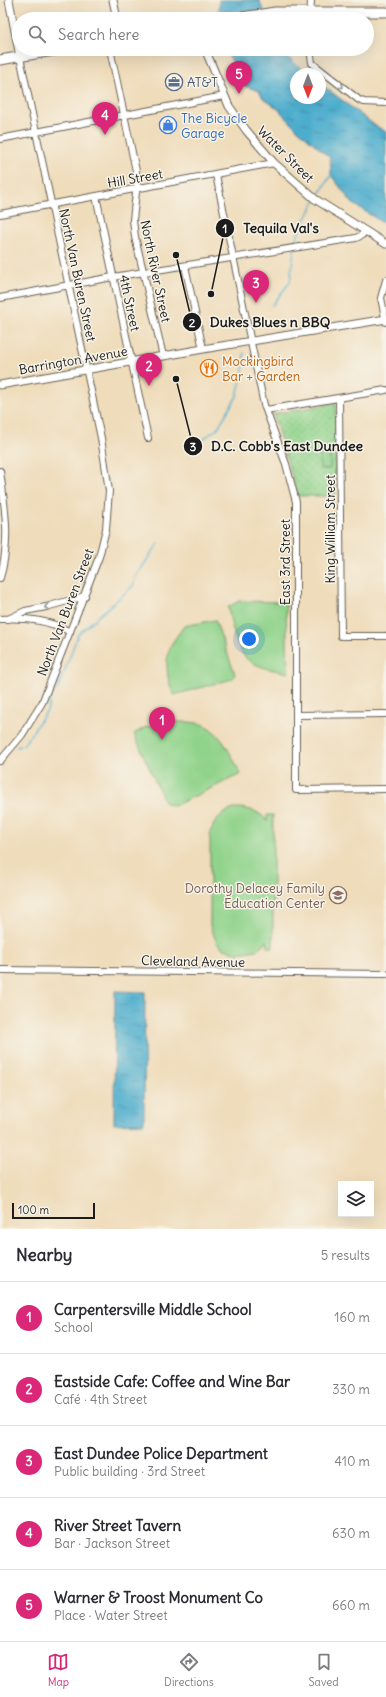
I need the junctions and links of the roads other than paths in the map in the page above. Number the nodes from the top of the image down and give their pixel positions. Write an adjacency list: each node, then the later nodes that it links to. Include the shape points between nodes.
1 (9, 0): 8 (street)
2 (113, 0): 4 (street)
3 (311, 0): 5 (street)
4 (116, 12)
5 (310, 12)
6 (374, 12): 7 (main road)
7 (386, 12)
8 (12, 16)
9 (26, 56): 13 (main road)
10 (111, 56): 17 (street, North River Street)
11 (208, 56): 15 (street, Water Street)
12 (311, 56): 16 (street, one-way to 16, via 312,64 359,100)
13 (20, 57): 14 (main road); 18 (street, North Van Buren Street)
14 (0, 60)
15 (224, 96): 17 (street); 20 (street, Water Street, via 246,130)
16 (386, 103)
17 (124, 115): 18 (street); 22 (street, North River Street, via 135,165)
18 (36, 132): 19 (street); 24 (street, North Van Buren Street)
19 (0, 139)
20 (274, 163): 21 (street, Hill Street); 26 (street, Water Street, via 320,203)
21 (216, 175): 22 (street, Hill Street); 28 (street, East 3rd Street)
22 (136, 189): 23 (street, Hill Street); 30 (street, North River Street, via 133,223)
23 (96, 196): 24 (street, Hill Street); 31 (street, 4th Street)
24 (51, 204): 25 (street, Hill Street); 33 (street, North Van Buren Street)
25 (0, 214)
26 (365, 231): 27 (street, Water Street); 28 (street, via 359,237)
27 (386, 244)
28 (233, 258): 29 (street); 36 (street, East 3rd Street)
29 (185, 266): 30 (street); 37 (street)
30 (144, 272): 31 (street); 38 (street, North River Street)
31 (113, 277): 33 (street); 39 (street, 4th Street)
32 (386, 280): 35 (street, via 381,295)
33 (69, 285): 34 (street); 40 (street, North Van Buren Street)
34 (0, 298)
35 (386, 320): 36 (street, Barrington Avenue)
36 (250, 341): 37 (street, Barrington Avenue); 44 (street, East 3rd Street)
37 (203, 349): 38 (street, Barrington Avenue)
38 (163, 356): 39 (street, Barrington Avenue)
39 (132, 362): 40 (street, Barrington Avenue); 45 (street, 4th Street)
40 (87, 369): 41 (street, Barrington Avenue); 48 (street, North Van Buren Street, via 109,491 103,543)
41 (0, 385)
42 (386, 390): 43 (street)
43 (339, 398): 44 (street); 52 (street, King William Street, via 341,636)
44 (266, 410): 54 (street, East 3rd Street, via 286,464 296,506)
45 (148, 438)
46 (0, 471): 47 (street, via 7,535)
47 (0, 578)
48 (85, 596): 49 (street, one-way to 49, via 25,611); 51 (street, North Van Buren Street)
49 (8, 618): 50 (street); 51 (street, via 39,621)
50 (0, 619)
51 (70, 632): 55 (street, North Van Buren Street, via 42,703 22,735)
52 (386, 636)
53 (386, 714): 54 (street)
54 (297, 715): 56 (street, East 3rd Street, via 296,790)
55 (0, 761)
56 (386, 789)
57 (0, 970): 58 (street, Cleveland Avenue)
58 (386, 974)

